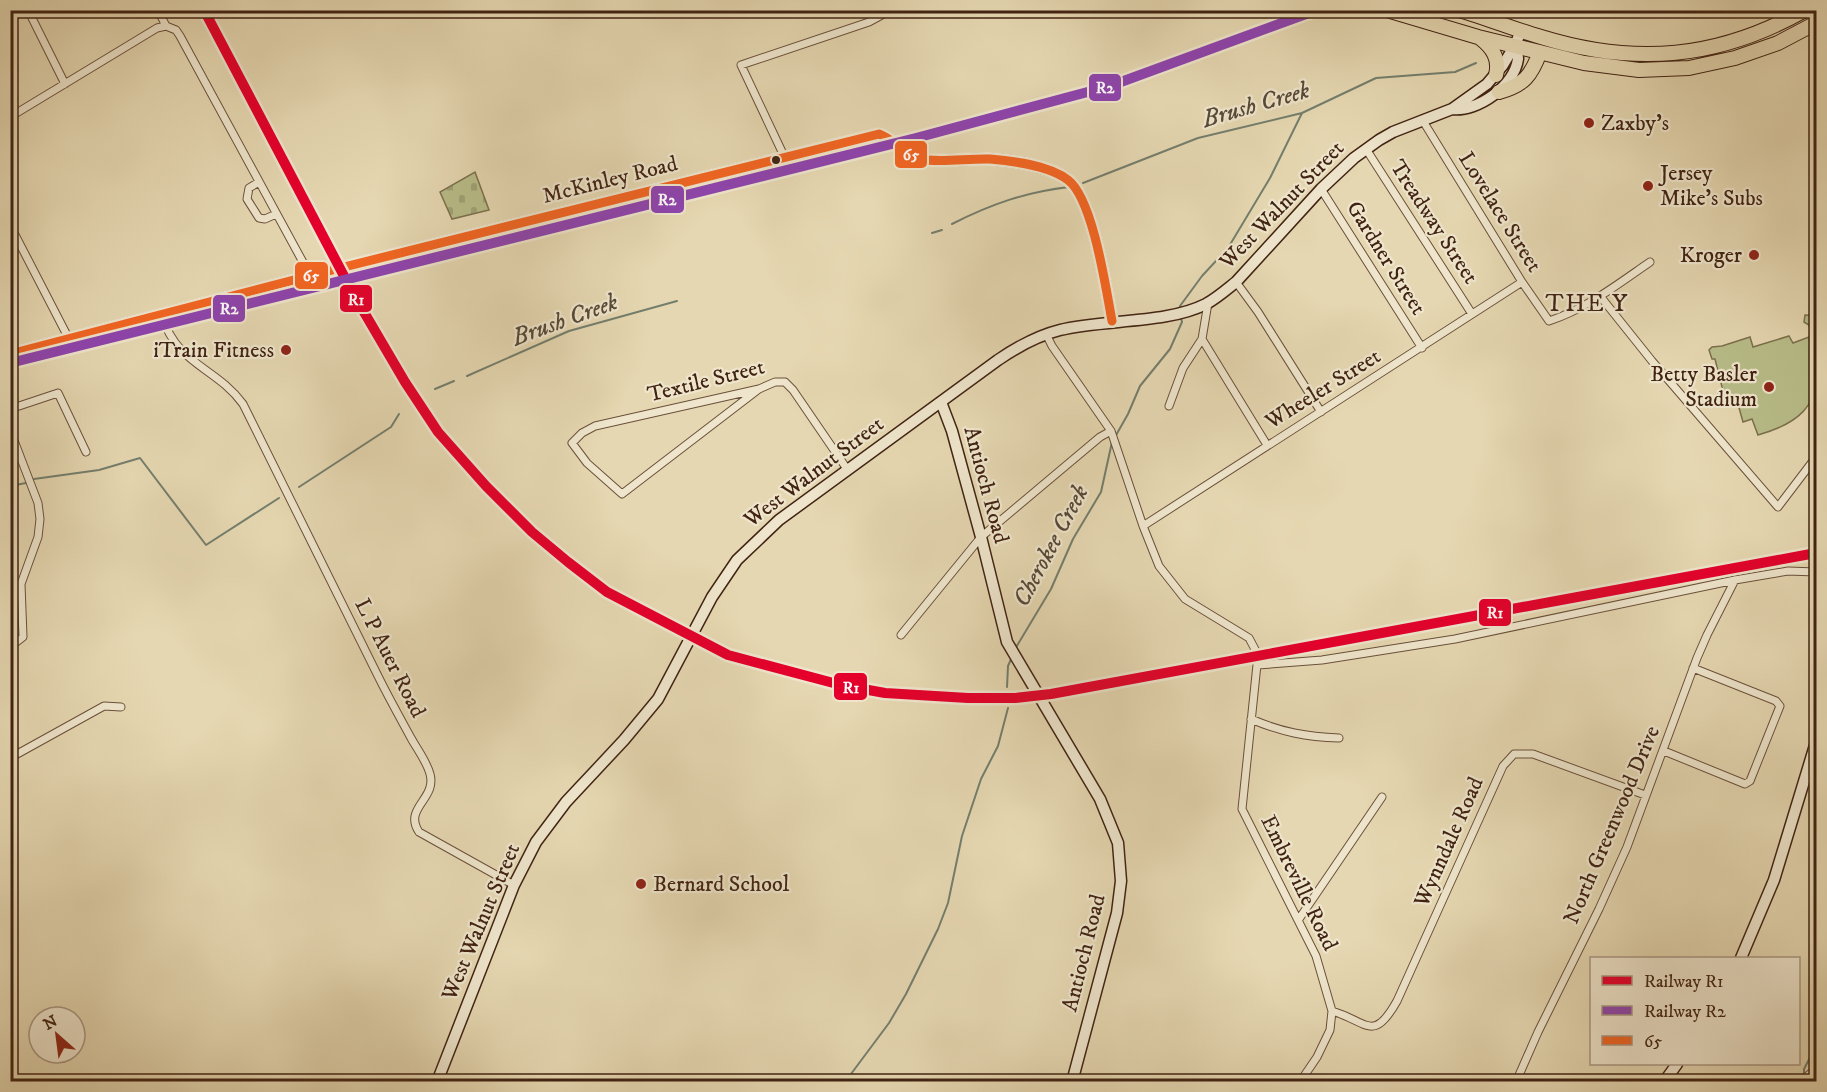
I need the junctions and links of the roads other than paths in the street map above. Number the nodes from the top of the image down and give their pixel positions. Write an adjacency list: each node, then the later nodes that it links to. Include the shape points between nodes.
1 (28, 10): 14 (street)
2 (158, 10): 8 (street)
3 (891, 10): 20 (street, via 863,24 741,65)
4 (1387, 10): 10 (highway)
5 (1459, 10): 9 (highway)
6 (1805, 10): 9 (highway, via 1751,35 1676,54 1598,51)
7 (1816, 23): 12 (highway, via 1757,51 1689,68 1623,69)
8 (166, 26): 14 (street); 21 (street, via 180,36)
9 (1521, 31): 11 (street, West Walnut Street)
10 (1478, 37): 11 (highway); 13 (highway, via 1495,54)
11 (1515, 45): 12 (highway); 13 (street, West Walnut Street); 15 (street, West Walnut Street, via 1518,58)
12 (1540, 52): 15 (highway, via 1526,80)
13 (1496, 75): 16 (street, West Walnut Street)
14 (65, 84): 17 (street)
15 (1499, 92): 16 (street, West Walnut Street, via 1462,110)
16 (1452, 109): 18 (street, West Walnut Street)
17 (10, 117)
18 (1423, 121): 19 (street, West Walnut Street, via 1393,132); 28 (street, Lovelace Street)
19 (1366, 149): 22 (street, West Walnut Street); 31 (street, Treadway Street)
20 (784, 156): 26 (street, McKinley Road); 33 (street, McKinley Road, via 879,134 901,150 924,159 1013,162 1062,176 1075,186 1089,214)
21 (259, 182): 23 (street); 23 (street, via 249,188 247,199 259,218)
22 (1321, 189): 27 (street, West Walnut Street); 37 (street, Gardner Street)
23 (276, 214): 26 (street)
24 (10, 225): 35 (street)
25 (1650, 262): 29 (street)
26 (311, 277): 32 (street, McKinley Road)
27 (1236, 282): 30 (street, West Walnut Street); 43 (street)
28 (1522, 282): 29 (street, Lovelace Street, via 1549,321); 31 (street, Wheeler Street)
29 (1600, 296): 48 (street, via 1778,507)
30 (1208, 303): 33 (street, West Walnut Street, via 1181,313); 36 (street)
31 (1472, 314): 37 (street, Wheeler Street)
32 (162, 316): 35 (street, McKinley Road); 68 (street, L P Auer Road, via 172,340 183,353 234,391 243,404 430,773 432,784 414,820 419,832)
33 (1112, 321): 34 (street, West Walnut Street)
34 (1046, 334): 40 (street, West Walnut Street, via 1015,349); 45 (street, Embreville Road)
35 (69, 339): 38 (street, McKinley Road)
36 (1202, 339): 41 (street, via 1183,368); 46 (street)
37 (1422, 348): 43 (street, Wheeler Street)
38 (10, 354)
39 (759, 389): 39 (street, Textile Street, via 622,494 587,463 572,443 595,426); 49 (street, Textile Street, via 784,382 793,390)
40 (941, 402): 49 (street, West Walnut Street); 51 (street, Antioch Road)
41 (1168, 406)
42 (10, 409): 47 (street, via 58,393)
43 (1321, 412): 46 (street, Wheeler Street)
44 (10, 430): 55 (street, via 38,503 40,519 38,537 21,584 23,637)
45 (1113, 436): 50 (street, Embreville Road); 51 (street, via 1100,437)
46 (1267, 446): 50 (street, Wheeler Street)
47 (86, 452)
48 (1816, 458)
49 (847, 469): 68 (street, West Walnut Street, via 752,544 720,583 650,710 553,818)
50 (1143, 526): 56 (street, Embreville Road, via 1160,566 1185,599 1249,638 1258,655)
51 (981, 537): 54 (street); 76 (street, Antioch Road, via 1007,642 1100,799 1118,843 1121,880 1117,913)
52 (1816, 572): 53 (street)
53 (1736, 580): 56 (street, via 1455,639); 57 (street, North Greenwood Drive)
54 (901, 635)
55 (10, 647)
56 (1258, 665): 59 (street, Embreville Road)
57 (1693, 668): 62 (street, North Greenwood Drive); 62 (street, via 1780,706 1750,781 1745,784)
58 (121, 707): 63 (street, via 104,706)
59 (1251, 718): 60 (street, via 1294,735); 69 (street, Embreville Road, via 1242,809)
60 (1339, 738)
61 (1816, 742): 70 (street, via 1771,888)
62 (1664, 751): 64 (street, North Greenwood Drive)
63 (10, 758)
64 (1645, 795): 71 (street, Wynndale Road, via 1533,754 1514,754 1503,766 1386,1020 1371,1027); 78 (street, North Greenwood Drive, via 1627,847)
65 (1382, 797): 69 (street)
66 (10, 859): 67 (street)
67 (10, 867)
68 (514, 885): 75 (street, West Walnut Street)
69 (1299, 919): 71 (street, Embreville Road, via 1316,956)
70 (1741, 957)
71 (1332, 1011): 77 (street, Embreville Road, via 1325,1042)
72 (1676, 1065): 79 (street)
73 (1816, 1069): 74 (street)
74 (1802, 1080)
75 (437, 1082)
76 (1072, 1082)
77 (1300, 1082)
78 (1516, 1082)
79 (1665, 1082)

